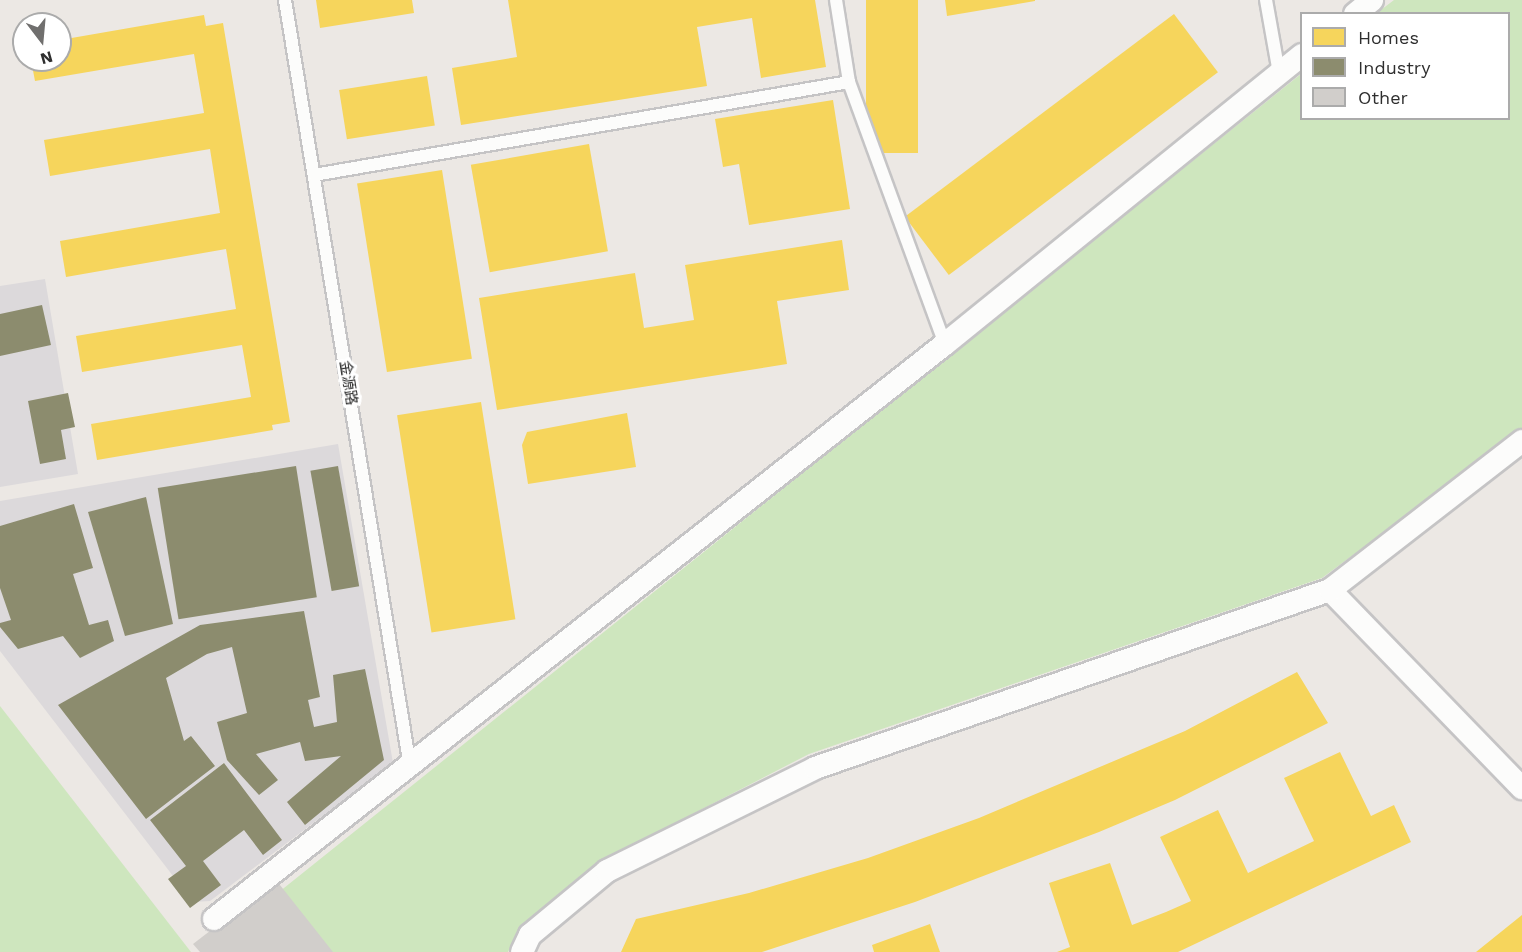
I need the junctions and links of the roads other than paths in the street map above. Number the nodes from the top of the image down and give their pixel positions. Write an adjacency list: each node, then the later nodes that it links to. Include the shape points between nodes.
1 (285, 0): 9 (lane, 金源路)
2 (836, 0): 8 (lane)
3 (1266, 0): 7 (lane)
4 (1372, 0): 5 (street)
5 (1357, 12)
6 (1300, 57): 7 (street)
7 (1279, 73): 10 (street)
8 (849, 82): 9 (lane); 10 (lane)
9 (314, 175): 13 (lane, 金源路)
10 (945, 344): 13 (street)
11 (1522, 441): 12 (street)
12 (1330, 590): 14 (street); 16 (street, via 815,768 607,871 530,935)
13 (410, 767): 15 (street)
14 (1522, 788)
15 (214, 919)
16 (522, 952)

